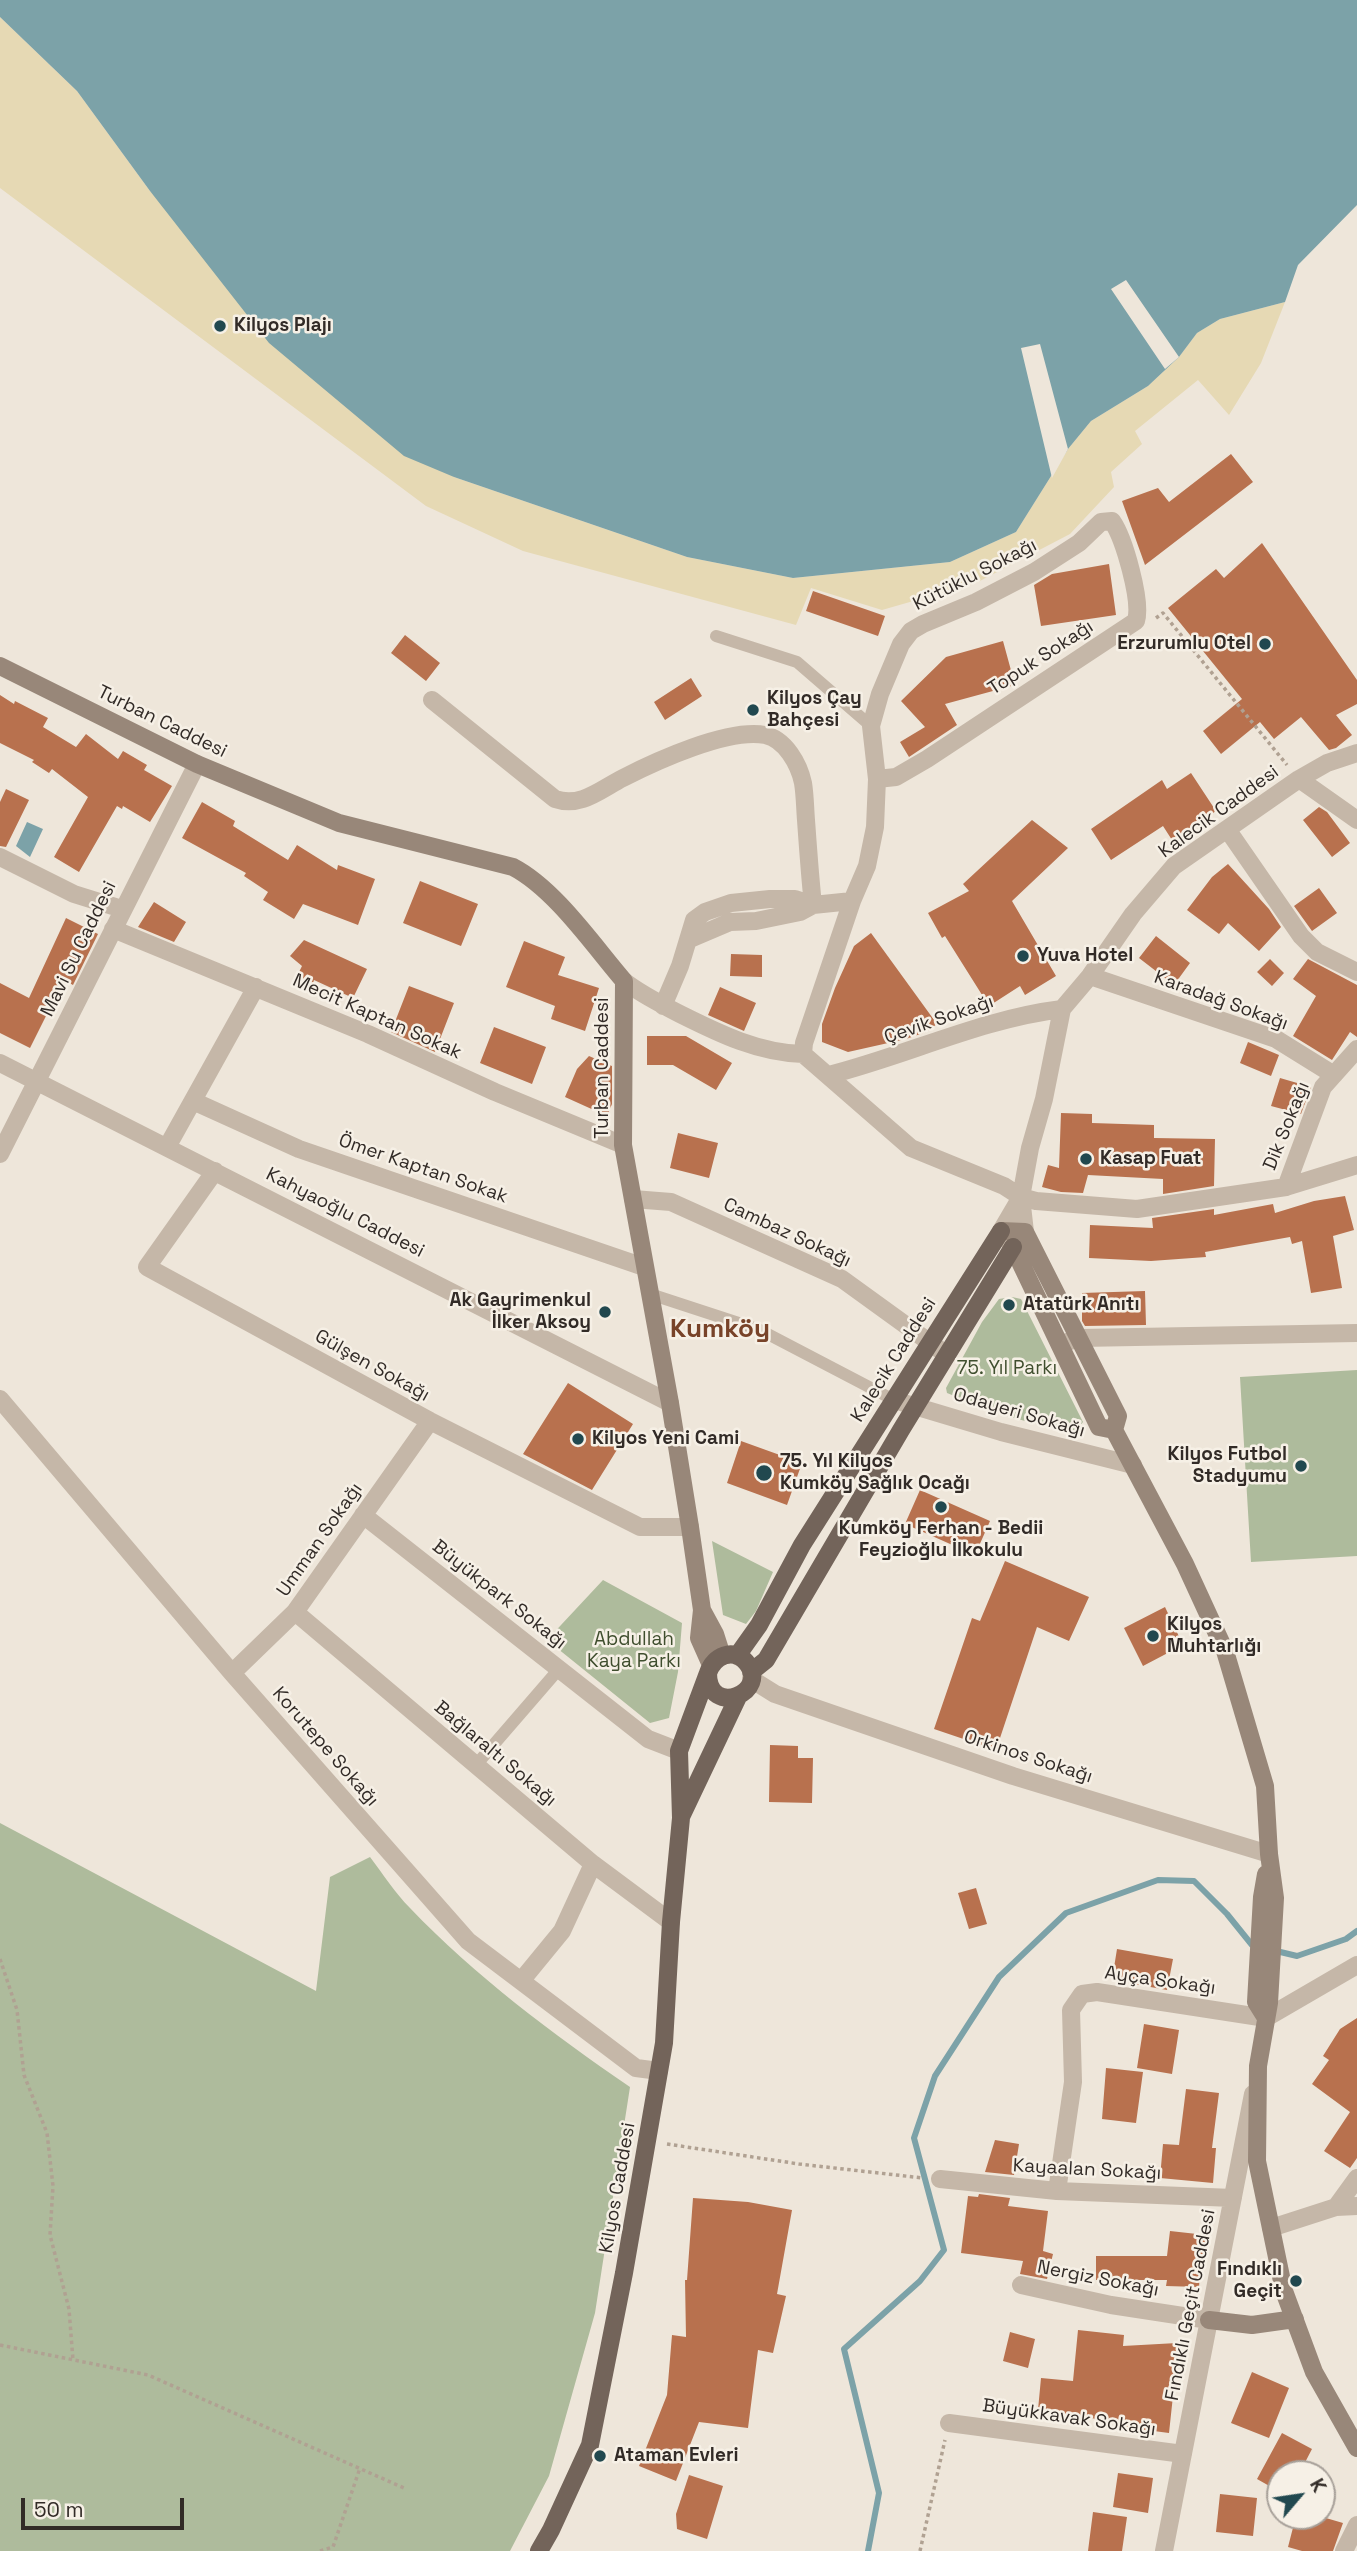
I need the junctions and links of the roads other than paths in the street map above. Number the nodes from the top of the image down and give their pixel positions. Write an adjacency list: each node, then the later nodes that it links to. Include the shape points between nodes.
1 (1112, 521): 5 (street, Kütüklu Sokağı, via 1101,522 1079,543 1034,572 911,631 901,644); 8 (street, Topuk Sokağı, via 1134,587 1139,612 1136,621 927,759 896,777)
2 (716, 636): 5 (lane, via 797,662)
3 (0, 666): 7 (street, Turban Caddesi)
4 (432, 700): 14 (street, via 555,799 566,803 592,796 653,764 712,742 750,734 774,738 792,758 802,782)
5 (871, 726): 8 (street, Kütüklu Sokağı)
6 (1357, 753): 9 (street, Kalecik Caddesi)
7 (197, 764): 15 (street, Mavi Su Caddesi); 19 (street, Turban Caddesi, via 339,823 513,867 546,890)
8 (877, 779): 13 (street, Kütüklu Sokağı, via 875,827 867,866)
9 (1299, 779): 10 (street); 11 (street, Kalecik Caddesi)
10 (1357, 820)
11 (1227, 829): 17 (street, via 1301,936 1317,952); 18 (street, Kalecik Caddesi, via 1174,866)
12 (0, 857): 15 (street, via 74,894)
13 (852, 901): 14 (street); 24 (street, Kütüklu Sokağı)
14 (813, 905): 21 (street, via 795,899 731,903 705,912 694,920)
15 (122, 909): 16 (street, Mavi Su Caddesi)
16 (113, 929): 20 (street, Mecit Kaptan Sokak); 28 (street, Mavi Su Caddesi)
17 (1357, 972)
18 (1090, 976): 22 (street, Kalecik Caddesi); 27 (street, Karadağ Sokağı, via 1276,1039)
19 (624, 981): 21 (street); 30 (street, Turban Caddesi)
20 (256, 987): 29 (street); 30 (street, Mecit Kaptan Sokak)
21 (663, 1006): 24 (street, via 750,1046)
22 (1062, 1009): 26 (street, Çevik Sokağı, via 969,1028 879,1063); 36 (street, Kalecik Caddesi)
23 (1357, 1049): 27 (street, Dik Sokağı)
24 (803, 1054): 26 (street)
25 (0, 1063): 28 (street, Kahyaoğlu Caddesi)
26 (829, 1075): 36 (street, via 911,1148)
27 (1334, 1075): 35 (street, Dik Sokağı, via 1323,1087)
28 (37, 1082): 31 (street, Kahyaoğlu Caddesi); 32 (street, Mavi Su Caddesi)
29 (193, 1101): 31 (street); 41 (street, Ömer Kaptan Sokak, via 299,1149)
30 (623, 1145): 37 (street, Turban Caddesi)
31 (167, 1147): 34 (street, Kahyaoğlu Caddesi)
32 (0, 1154)
33 (1357, 1165): 35 (street)
34 (215, 1171): 50 (street, Kahyaoğlu Caddesi); 52 (street, Gülşen Sokağı, via 147,1267)
35 (1286, 1188): 36 (street, via 1137,1209)
36 (1021, 1197): 38 (street, Kalecik Caddesi); 39 (street, Kalecik Caddesi)
37 (633, 1199): 41 (street, Turban Caddesi); 45 (street, Cambaz Sokağı, via 671,1202 842,1279)
38 (1001, 1231): 39 (street); 40 (street); 45 (main road, Kalecik Caddesi)
39 (1025, 1232): 40 (street); 44 (street)
40 (1013, 1247): 46 (street); 47 (main road)
41 (644, 1267): 42 (street, Turban Caddesi)
42 (650, 1294): 49 (lane, via 760,1330); 50 (street, Turban Caddesi)
43 (1357, 1333): 44 (street)
44 (1080, 1338): 46 (street); 53 (street, via 1118,1416)
45 (930, 1342): 47 (street, Cambaz Sokağı); 49 (main road, Kalecik Caddesi)
46 (1060, 1344): 53 (street, via 1100,1427)
47 (947, 1355): 51 (main road)
48 (0, 1399): 60 (street, Korutepe Sokağı)
49 (894, 1399): 51 (street, Odayeri Sokağı); 58 (main road, Kalecik Caddesi, via 802,1545 759,1625)
50 (670, 1403): 56 (street, Turban Caddesi)
51 (916, 1405): 54 (street, Odayeri Sokağı); 61 (main road, via 766,1660)
52 (430, 1421): 55 (street, Umman Sokağı); 56 (street, Gülşen Sokağı, via 640,1527)
53 (1114, 1430): 54 (street)
54 (1133, 1465): 65 (street, via 1225,1651 1265,1786)
55 (363, 1515): 57 (street, Umman Sokağı); 59 (street, Büyükpark Sokağı)
56 (690, 1527): 58 (street, Turban Caddesi, via 702,1610 715,1634)
57 (295, 1612): 60 (street, Umman Sokağı); 63 (street, Bağlaraltı Sokağı)
58 (720, 1662): 61 (main road, via 748,1665); 61 (main road, via 708,1679 714,1691 725,1698); 62 (main road, Kalecik Caddesi)
59 (559, 1669): 62 (street, Büyükpark Sokağı, via 648,1739); 63 (lane)
60 (232, 1673): 69 (street, Korutepe Sokağı, via 468,1941)
61 (746, 1685): 64 (main road); 65 (street, Orkinos Sokağı, via 758,1696 775,1694 1013,1776)
62 (679, 1751): 64 (main road)
63 (476, 1765): 66 (street, Bağlaraltı Sokağı)
64 (681, 1818): 67 (main road, Kilyos Caddesi)
65 (1269, 1854): 70 (street)
66 (593, 1864): 67 (street, Bağlaraltı Sokağı); 69 (street, via 562,1931)
67 (671, 1922): 72 (main road, Kilyos Caddesi)
68 (1357, 1965): 70 (street)
69 (521, 1981): 72 (street, Korutepe Sokağı, via 636,2068)
70 (1264, 2008): 71 (street); 75 (street, Ayça Sokağı, via 1082,1994 1071,2010 1073,2081)
71 (1258, 2066): 76 (street, Fındıklı Geçit Caddesi); 79 (street, via 1257,2161)
72 (659, 2071): 87 (main road, Kilyos Caddesi, via 590,2445)
73 (1357, 2178): 78 (street)
74 (940, 2179): 75 (street, Kayaalan Sokağı)
75 (1057, 2191): 76 (street, Kayaalan Sokağı)
76 (1233, 2198): 82 (street, Fındıklı Geçit Caddesi)
77 (1357, 2206): 78 (street)
78 (1336, 2207): 79 (street)
79 (1271, 2228): 81 (street)
80 (1021, 2285): 82 (street, Nergiz Sokağı)
81 (1295, 2319): 82 (street, via 1252,2325); 84 (street, via 1314,2372)
82 (1209, 2320): 85 (street, Fındıklı Geçit Caddesi)
83 (949, 2423): 85 (street, Büyükkavak Sokağı)
84 (1357, 2448)
85 (1183, 2454): 88 (street, Fındıklı Geçit Caddesi)
86 (1357, 2525): 89 (street)
87 (539, 2551)
88 (1164, 2551)
89 (1344, 2551)

